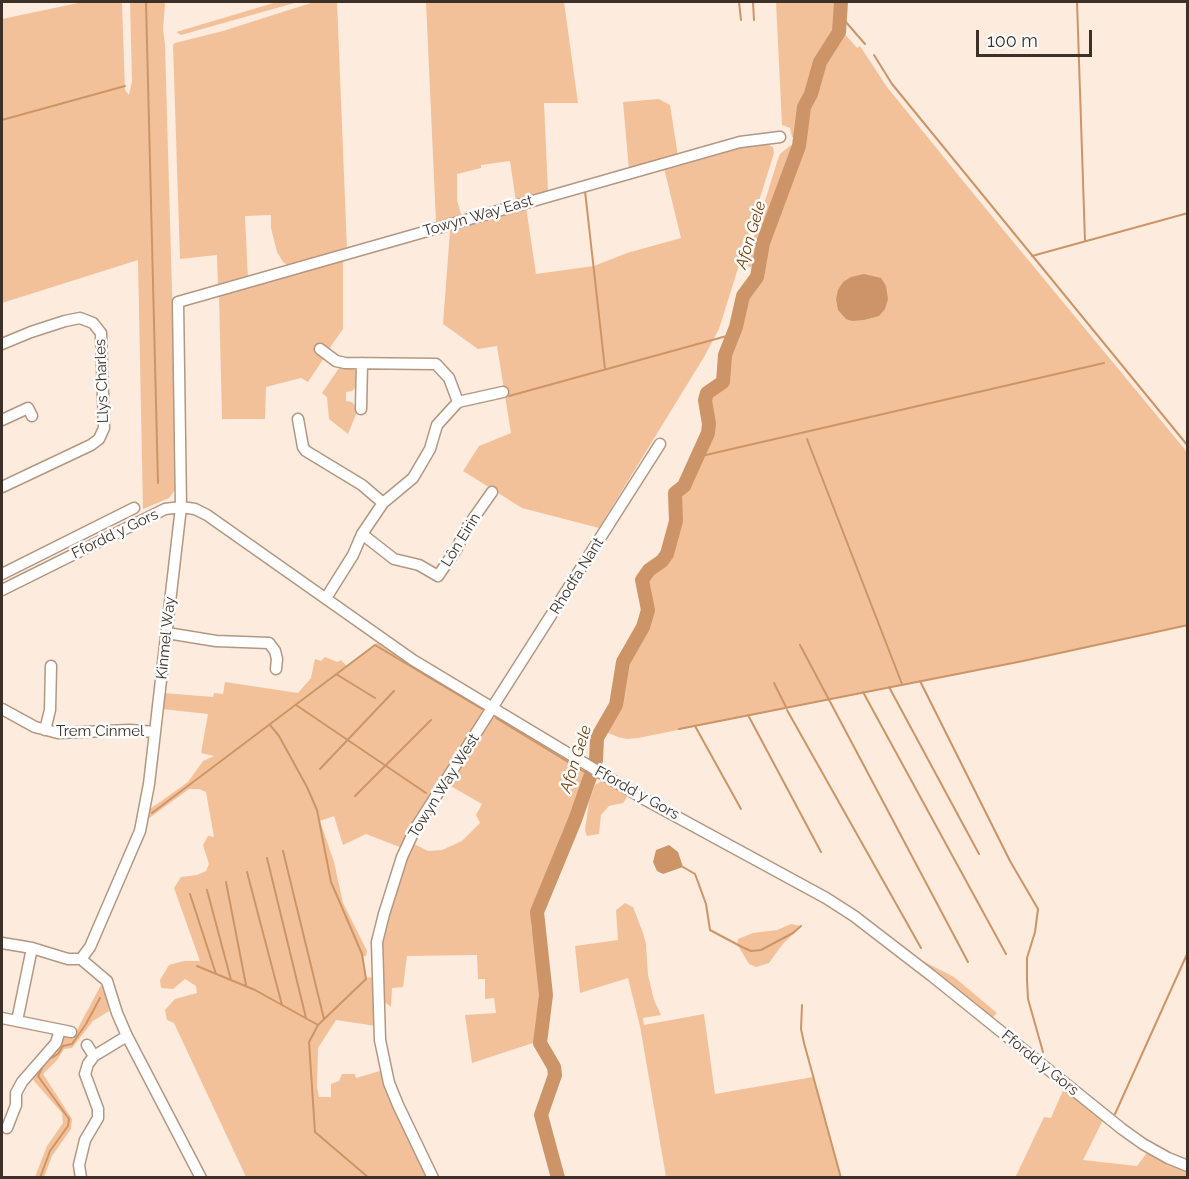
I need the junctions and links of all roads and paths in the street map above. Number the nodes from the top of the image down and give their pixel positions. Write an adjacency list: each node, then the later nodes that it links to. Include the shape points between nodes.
1 (780, 137): 2 (street, Towyn Way East, via 740,142)
2 (178, 302): 18 (street, Kinmel Way)
3 (100, 312): 4 (street, Llys Charles)
4 (93, 323): 5 (street, Llys Charles, via 80,318 65,321); 15 (street, Llys Charles, via 101,333 104,428 99,439)
5 (2, 344)
6 (320, 348): 7 (street, via 336,362)
7 (362, 363): 9 (street, via 436,364 449,378); 10 (street, via 355,398)
8 (503, 392): 9 (street)
9 (458, 402): 17 (street, via 437,425 430,449 413,478)
10 (361, 410)
11 (32, 416): 13 (street, via 28,408)
12 (298, 419): 17 (street, via 306,431 306,451 362,485)
13 (2, 420)
14 (660, 444): 29 (street, Rhodfa Nant)
15 (2, 487)
16 (492, 492): 22 (street, Lôn Eirin, via 487,507 466,529)
17 (383, 503): 20 (street)
18 (181, 507): 24 (street, Ffordd y Gors, via 165,509); 25 (street, Ffordd y Gors, via 207,515); 26 (street, Kinmel Way)
19 (134, 508): 21 (street)
20 (362, 534): 22 (street, Lôn Eirin, via 394,559 419,565); 25 (street)
21 (2, 574)
22 (438, 576): 23 (street, Lôn Eirin)
23 (430, 586)
24 (2, 590)
25 (326, 598): 29 (street, Ffordd y Gors, via 414,660)
26 (167, 633): 27 (street, via 216,641 268,643 278,659); 32 (street, Kinmel Way)
27 (276, 669)
28 (46, 672): 31 (street, Trem Cinmel, via 50,710)
29 (494, 708): 42 (street, Ffordd y Gors, via 644,799 854,916 1122,1129); 45 (street, Towyn Way West, via 416,829 402,857 377,942 380,1040 389,1083)
30 (2, 709): 31 (street, Trem Cinmel)
31 (45, 730): 32 (street, Trem Cinmel)
32 (155, 732): 35 (street, Kinmel Way, via 140,831 90,947)
33 (2, 943): 34 (street)
34 (33, 948): 35 (street); 37 (street)
35 (81, 959): 38 (street, via 107,981)
36 (2, 1018): 37 (street)
37 (17, 1021): 41 (street, via 65,1031 22,1082)
38 (127, 1036): 40 (street); 44 (street)
39 (87, 1045): 40 (street)
40 (94, 1056): 43 (street, via 85,1074 98,1118 85,1140)
41 (7, 1128)
42 (1188, 1166)
43 (81, 1178)
44 (201, 1178)
45 (433, 1178)

